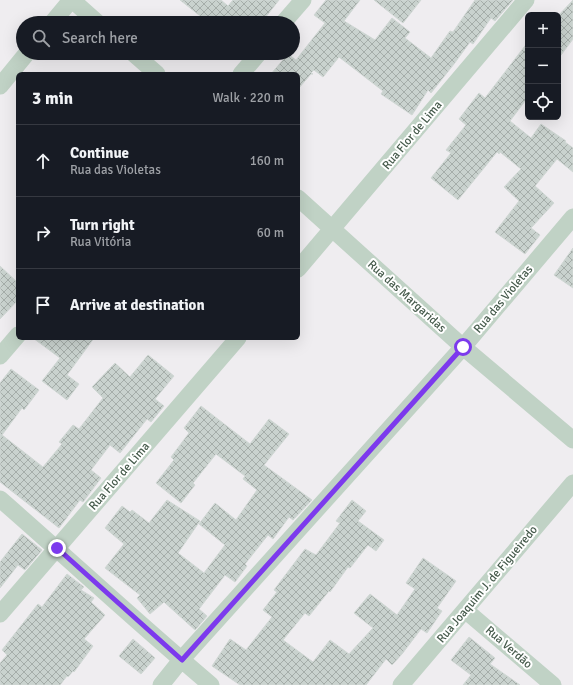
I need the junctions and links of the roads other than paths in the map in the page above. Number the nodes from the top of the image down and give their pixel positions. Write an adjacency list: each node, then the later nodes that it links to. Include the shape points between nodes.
1 (71, 0): 4 (street); 5 (street)
2 (302, 0): 6 (street)
3 (526, 0): 15 (street, Rua Flor de Lima)
4 (58, 16)
5 (90, 16)
6 (289, 16)
7 (21, 60): 12 (street)
8 (141, 60): 10 (street)
9 (253, 60): 11 (street)
10 (155, 72)
11 (243, 72)
12 (0, 86)
13 (300, 200): 15 (street, Rua das Margaridas)
14 (573, 216): 19 (street, Rua das Violetas)
15 (332, 229): 16 (street, Rua Flor de Lima); 19 (street, Rua das Margaridas)
16 (300, 267)
17 (16, 337): 20 (street)
18 (236, 340): 24 (street, Rua Flor de Lima)
19 (463, 347): 21 (street, Rua das Margaridas); 27 (street, Rua das Violetas)
20 (0, 356)
21 (573, 440)
22 (573, 483): 25 (street, Rua Joaquim J. de Figueiredo)
23 (0, 499): 24 (street)
24 (57, 548): 26 (street, Rua Flor de Lima); 27 (street)
25 (465, 610): 30 (street, Rua Joaquim J. de Figueiredo); 31 (street, Rua Verdão)
26 (0, 614)
27 (182, 660): 28 (street, Rua das Violetas); 29 (street)
28 (161, 685)
29 (211, 685)
30 (401, 685)
31 (553, 685)

